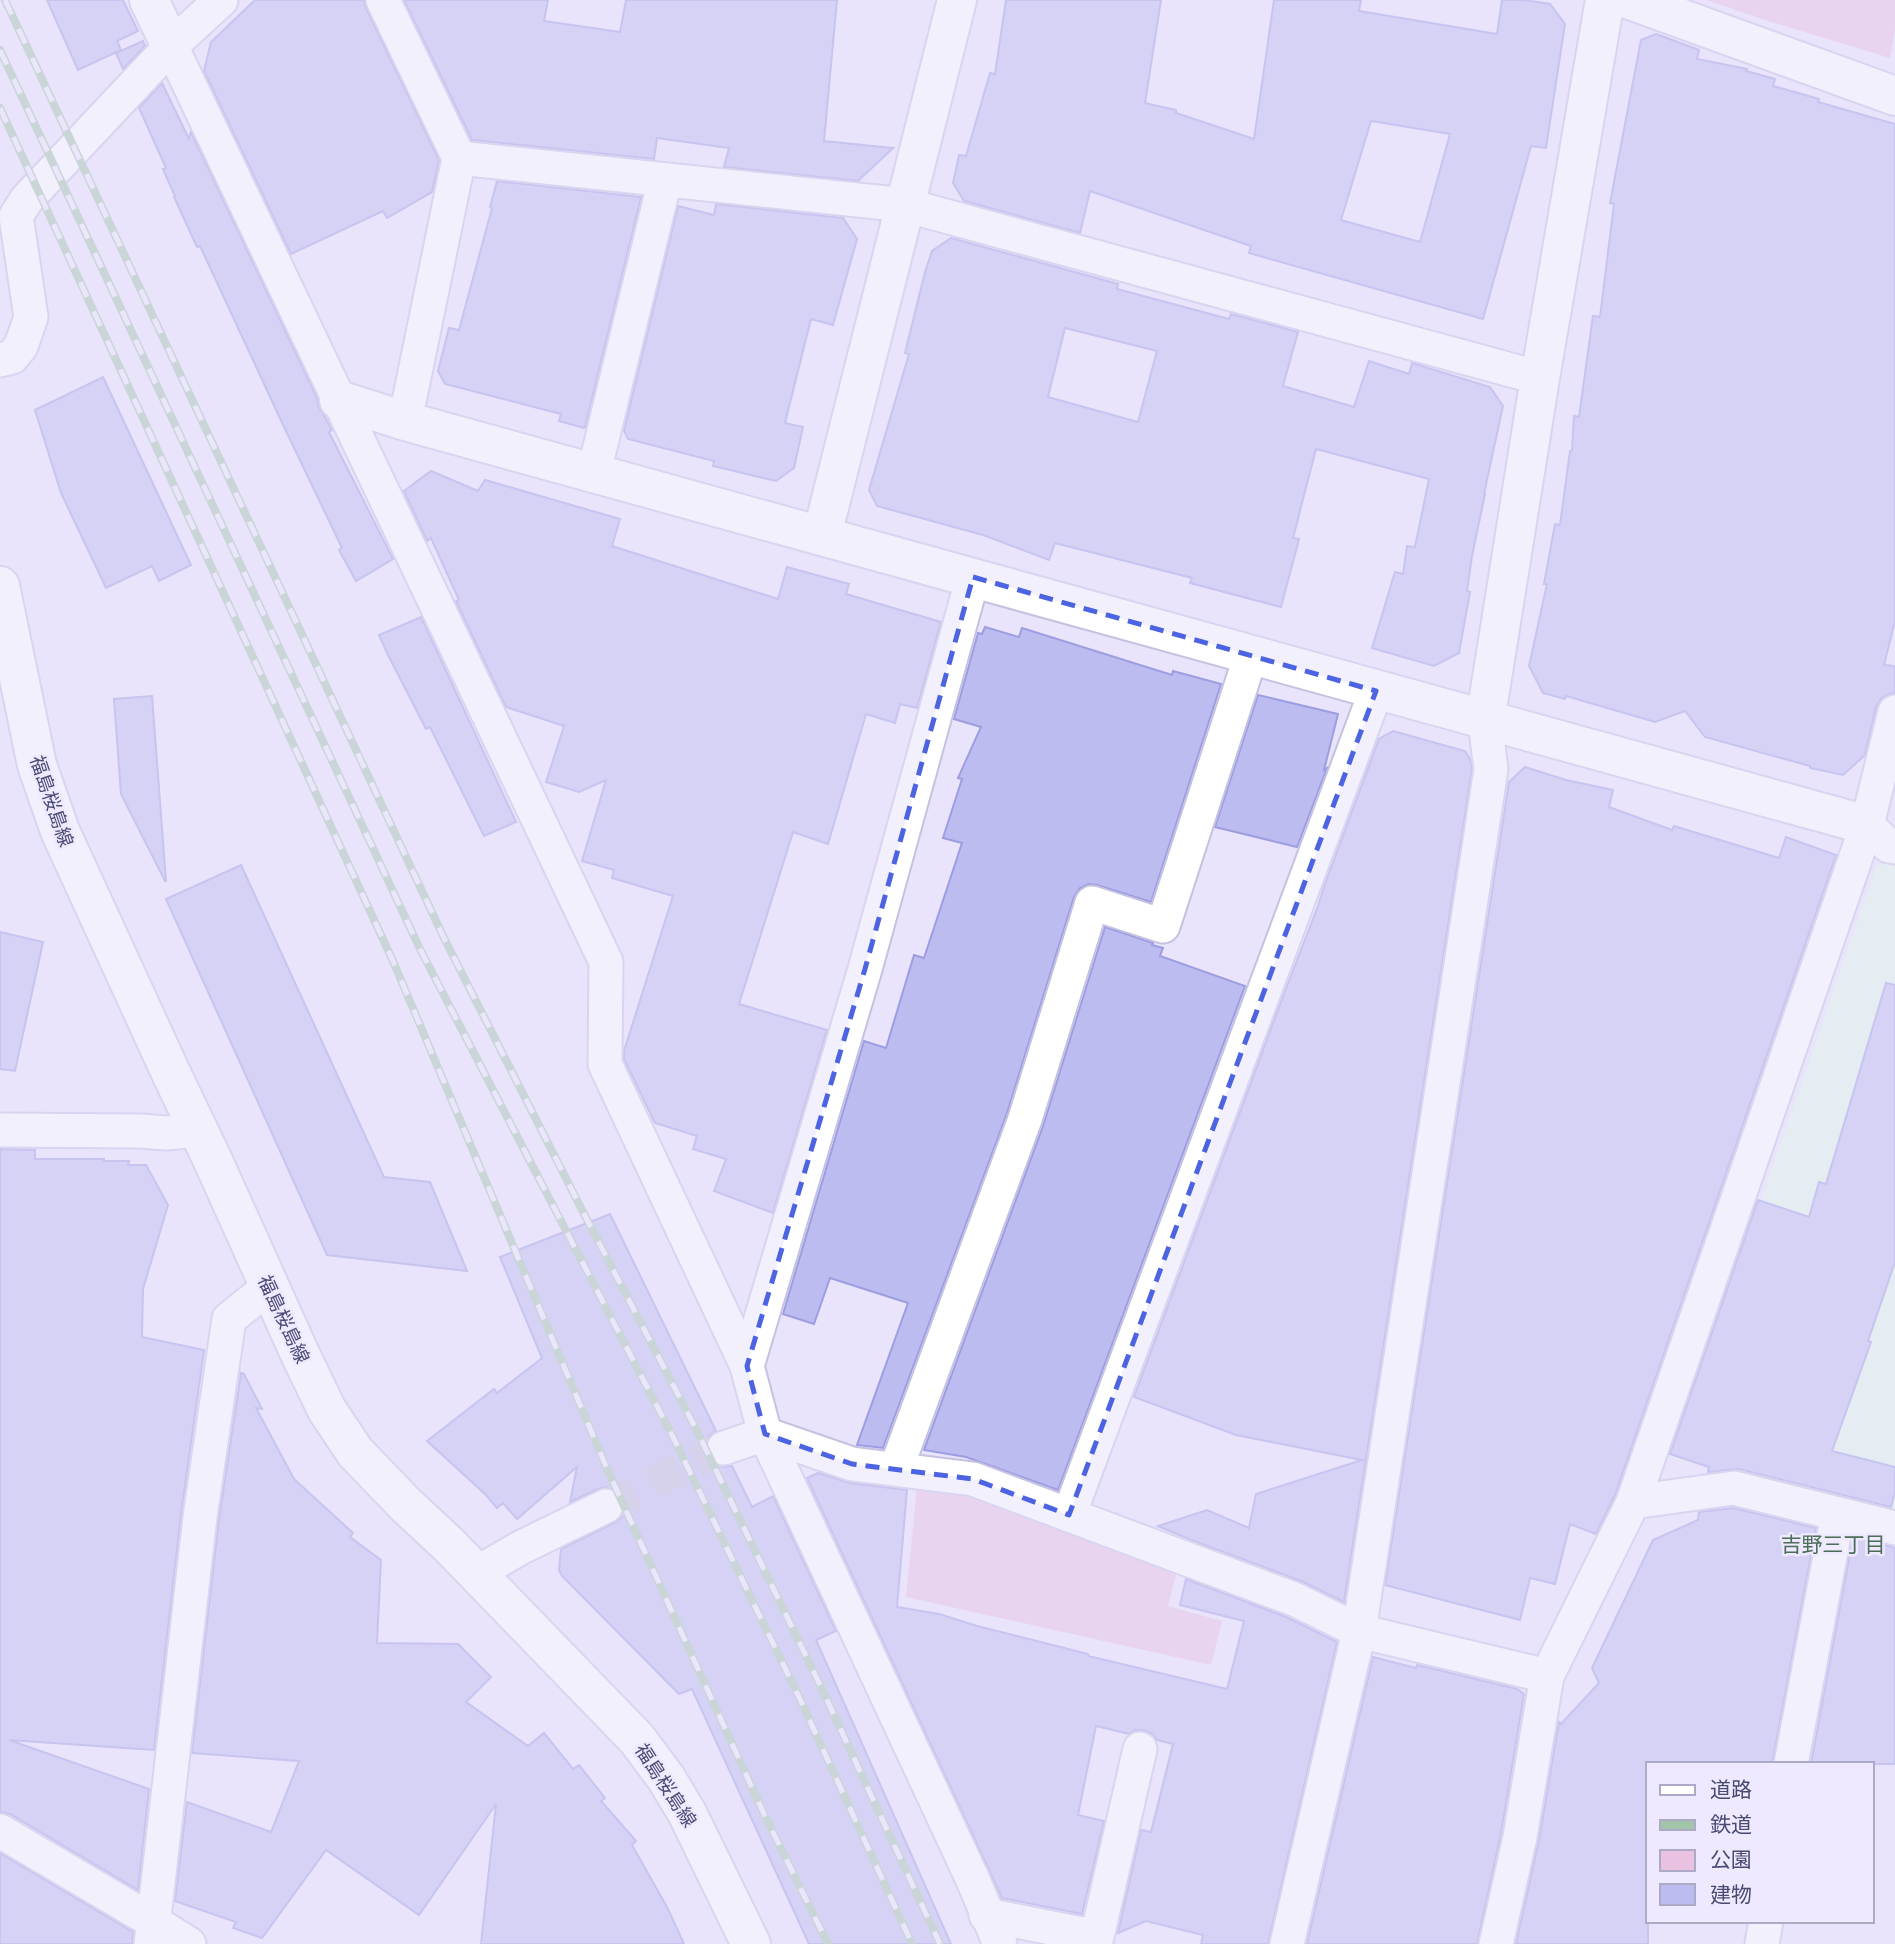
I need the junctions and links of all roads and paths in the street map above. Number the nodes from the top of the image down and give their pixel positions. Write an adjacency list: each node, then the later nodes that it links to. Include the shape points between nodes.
1 (149, 0): 7 (street)
2 (221, 0): 7 (street)
3 (383, 0): 9 (street)
4 (957, 0): 11 (street)
5 (1605, 0): 13 (street)
6 (1630, 0): 8 (street)
7 (171, 46): 12 (street, via 16,216 31,317 21,346 12,357); 14 (street)
8 (1895, 96)
9 (459, 159): 10 (street); 15 (street)
10 (665, 180): 11 (street); 16 (street)
11 (905, 205): 13 (street); 17 (street)
12 (0, 360)
13 (1540, 378): 23 (street)
14 (339, 400): 15 (street); 28 (street, via 606,962 605,1065)
15 (405, 421): 16 (street)
16 (594, 472): 17 (street)
17 (822, 535): 18 (street)
18 (973, 577): 20 (street); 28 (street, via 865,969)
19 (0, 586): 25 (street, 福島桜島線, via 37,765 60,831)
20 (1251, 655): 21 (street); 31 (street, via 1163,926 1092,903 1025,1119)
21 (1376, 691): 23 (street); 35 (street)
22 (1895, 712): 24 (street)
23 (1485, 722): 24 (street); 38 (street, via 1491,769)
24 (1881, 836): 32 (street)
25 (199, 1129): 26 (street, via 166,1133); 27 (street, 福島桜島線)
26 (0, 1130)
27 (269, 1287): 37 (street, 福島桜島線, via 327,1410 355,1452); 45 (street, via 229,1319 200,1517)
28 (747, 1366): 29 (street)
29 (765, 1434): 30 (street); 31 (street, via 852,1464); 44 (street)
30 (724, 1448)
31 (897, 1469): 35 (street, via 973,1479)
32 (1633, 1502): 34 (street, via 1734,1488); 39 (street)
33 (606, 1506): 37 (street)
34 (1838, 1514): 36 (street); 41 (street)
35 (1069, 1515): 38 (street, via 1294,1600)
36 (1895, 1528)
37 (477, 1573): 47 (street, 福島桜島線, via 637,1739 666,1778)
38 (1359, 1631): 39 (street); 48 (street)
39 (1547, 1676): 49 (street, via 1520,1837)
40 (1140, 1749): 44 (street, via 1097,1937)
41 (1791, 1762)
42 (0, 1831): 45 (street)
43 (1766, 1923): 50 (street)
44 (993, 1929)
45 (153, 1933): 46 (street)
46 (188, 1944)
47 (751, 1944)
48 (1287, 1944)
49 (1496, 1944)
50 (1762, 1944)

